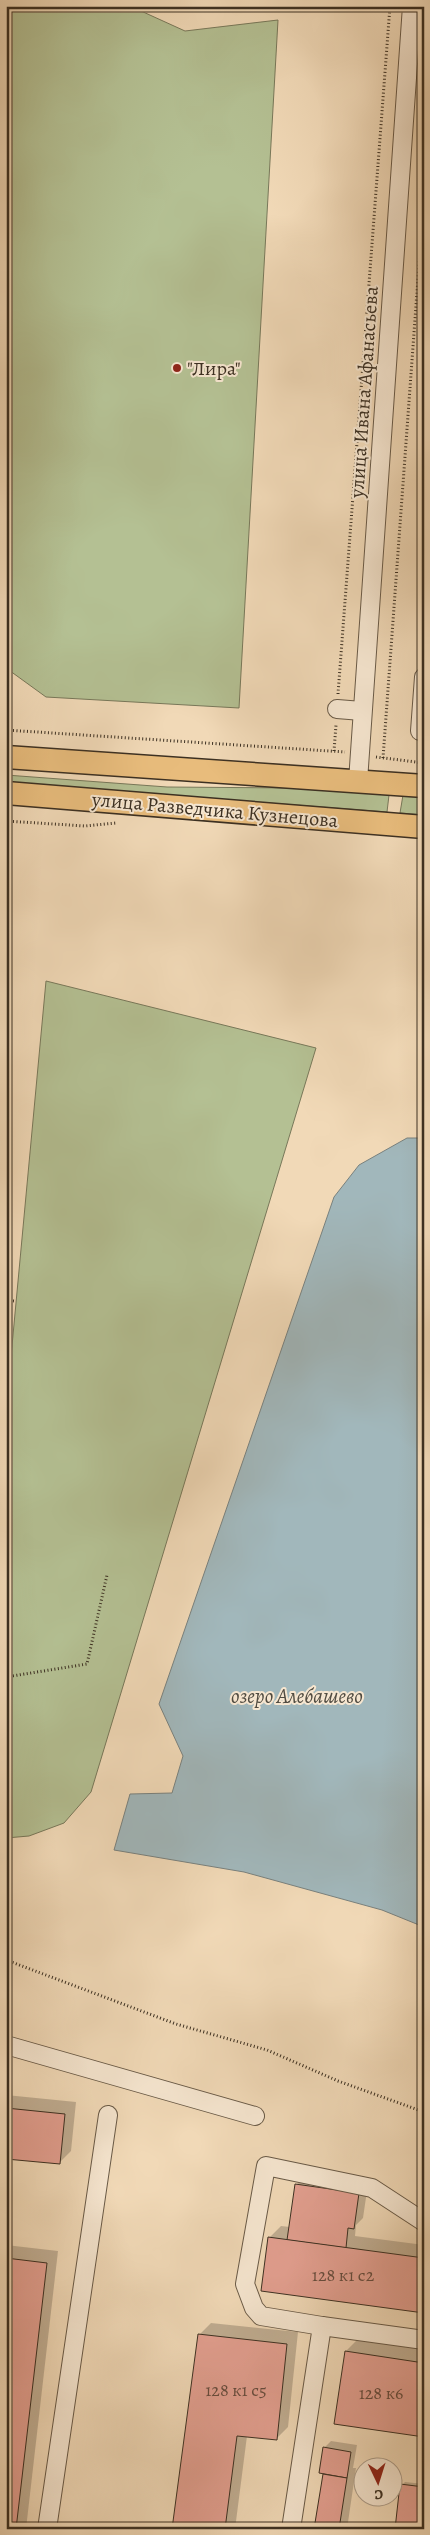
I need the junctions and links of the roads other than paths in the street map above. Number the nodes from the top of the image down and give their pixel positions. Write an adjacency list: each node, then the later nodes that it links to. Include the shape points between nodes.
1 (412, 6): 4 (street, улица Ивана Афанасьева)
2 (424, 677): 5 (street, via 420,731)
3 (337, 709): 4 (street)
4 (362, 711): 7 (street, улица Ивана Афанасьева)
5 (424, 731)
6 (6, 757): 7 (main road, улица Разведчика Кузнецова)
7 (358, 781): 8 (main road, улица Разведчика Кузнецова)
8 (424, 786)
9 (6, 793): 10 (main road, улица Разведчика Кузнецова)
10 (424, 827)
11 (6, 2044): 13 (street)
12 (108, 2115): 17 (street)
13 (255, 2116)
14 (424, 2222): 15 (street, via 372,2188 266,2166 245,2284 254,2308 261,2316)
15 (322, 2326): 16 (street); 18 (street)
16 (424, 2340)
17 (47, 2529)
18 (291, 2529)

